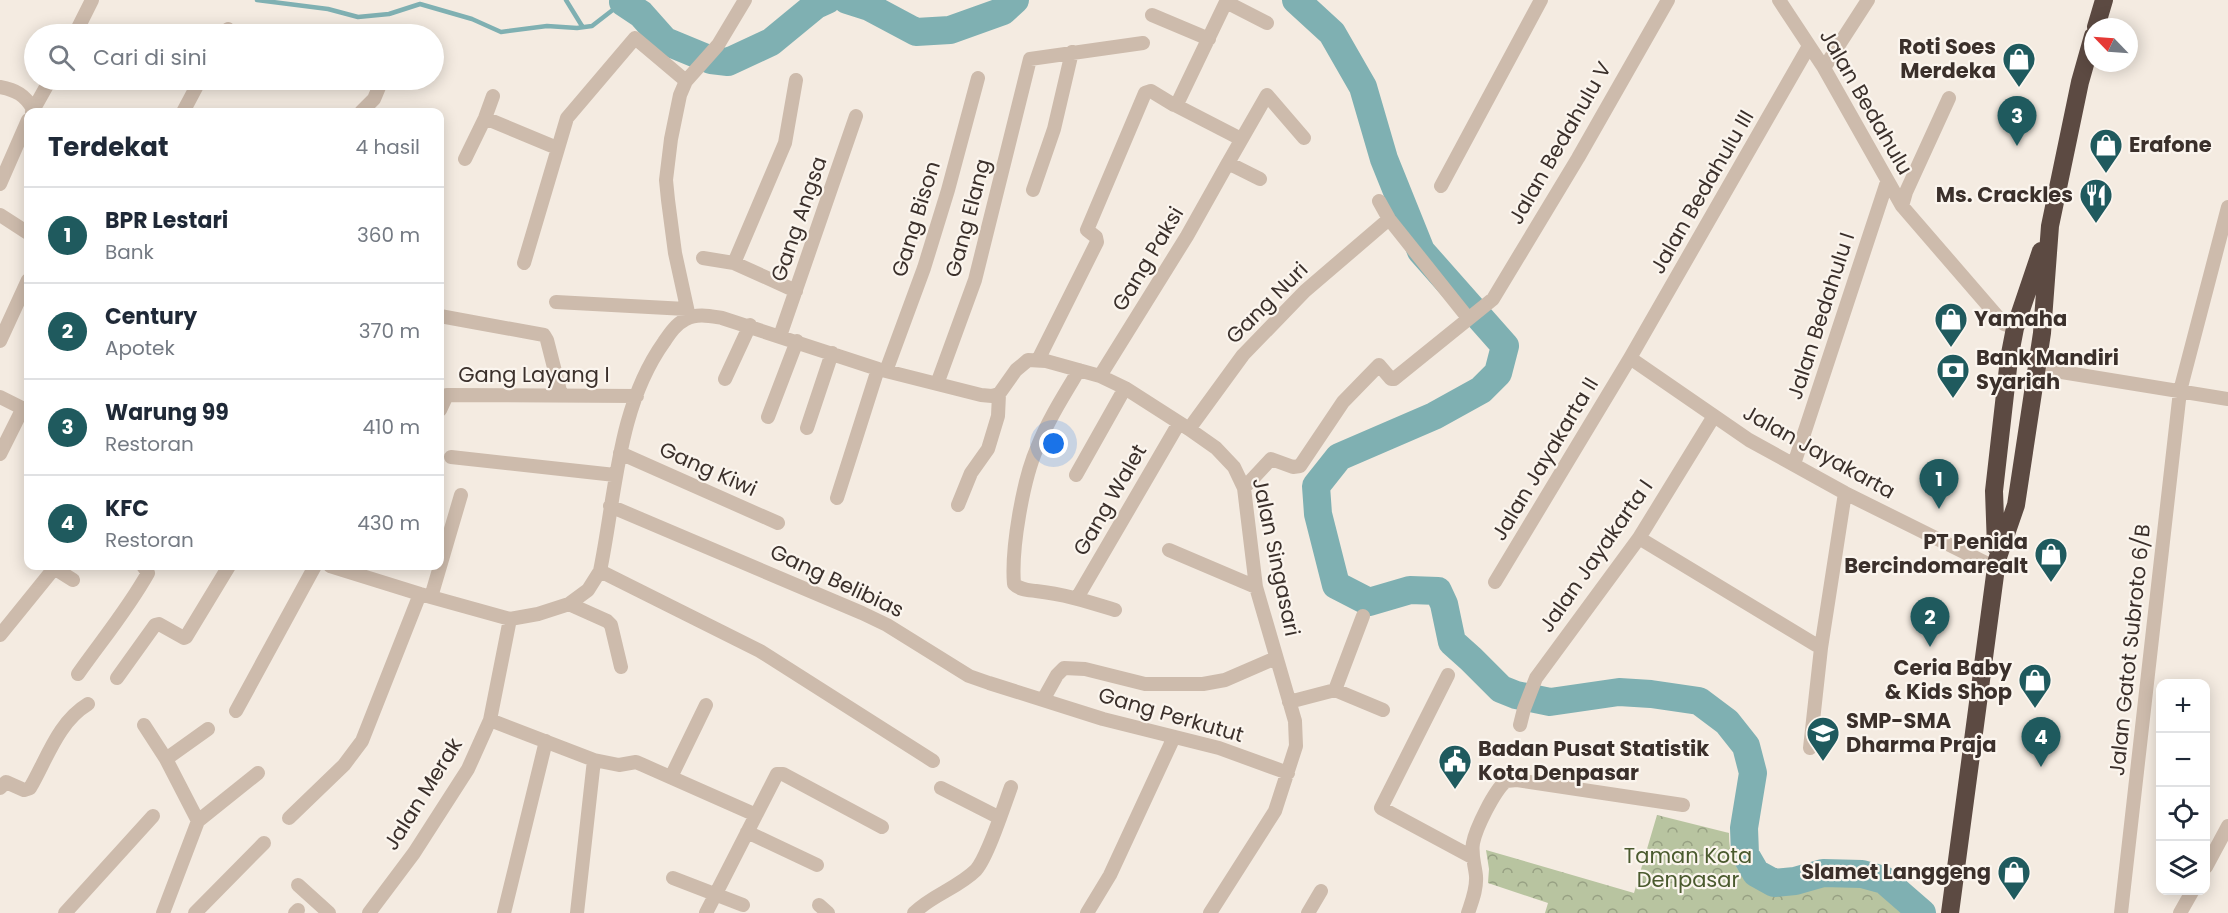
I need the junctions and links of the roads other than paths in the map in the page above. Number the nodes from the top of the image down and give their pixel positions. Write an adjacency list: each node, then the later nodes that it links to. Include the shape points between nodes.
1 (746, 0): 19 (street, via 712,53)
2 (1541, 0): 44 (street)
3 (1668, 0): 60 (street, Jalan Bedahulu V, via 1496,296)
4 (1779, 0): 8 (street, Jalan Bedahulu)
5 (1868, 0): 17 (street)
6 (2104, 0): 10 (highway)
7 (91, 3): 12 (street)
8 (1791, 6): 15 (street, Jalan Bedahulu)
9 (1152, 15): 13 (street)
10 (2099, 18)
11 (1267, 23): 13 (street, via 1227,3)
12 (80, 24)
13 (1209, 39): 28 (street)
14 (1143, 43): 16 (street)
15 (1809, 46): 17 (street, Jalan Bedahulu); 68 (street, Jalan Bedahulu III)
16 (1072, 52): 45 (street, via 1054,129); 75 (street, Gang Elang, via 1030,59 975,280)
17 (1824, 68): 42 (street, Jalan Bedahulu)
18 (2084, 68): 51 (highway)
19 (690, 77): 38 (street, via 634,38 567,118); 59 (street, via 680,95 666,180 675,253)
20 (978, 78): 71 (street, Gang Bison, via 924,268)
21 (796, 80): 55 (street, via 785,143)
22 (0, 87): 29 (street, via 26,98)
23 (44, 90): 30 (street)
24 (195, 90): 31 (street)
25 (378, 90): 32 (street)
26 (493, 96): 34 (street)
27 (1949, 98): 47 (street)
28 (1175, 105): 37 (street); 69 (street, via 1151,92 1145,93 1087,230 1097,242)
29 (29, 108)
30 (34, 108)
31 (185, 108)
32 (365, 108)
33 (856, 116): 57 (street, Gang Angsa)
34 (485, 118): 38 (street); 39 (street)
35 (24, 130): 43 (street)
36 (1304, 138): 37 (street, Gang Paksi, via 1267,95)
37 (1242, 139): 40 (street, Gang Paksi)
38 (557, 148): 54 (street)
39 (465, 159)
40 (1228, 162): 41 (street); 73 (street, Gang Paksi)
41 (1260, 179)
42 (1887, 182): 47 (street, Jalan Bedahulu); 93 (street, Jalan Bedahulu I)
43 (0, 184)
44 (1441, 186)
45 (1033, 190)
46 (1379, 201): 50 (street)
47 (1902, 206): 63 (street, Jalan Bedahulu, via 2004,324)
48 (2228, 207): 77 (street, Jalan Gatot Subroto 6/B)
49 (0, 215): 52 (street)
50 (1389, 219): 60 (street, via 1424,266); 88 (street, Gang Nuri, via 1305,291 1243,355)
51 (2049, 226): 63 (highway); 70 (highway)
52 (24, 230)
53 (703, 258): 55 (street)
54 (524, 262)
55 (734, 263): 57 (street)
56 (24, 289): 65 (street)
57 (796, 291): 64 (street, Gang Angsa)
58 (556, 302): 59 (street)
59 (688, 313): 62 (street); 80 (street, via 649,363)
60 (1471, 316): 96 (street, via 1394,379 1379,365 1343,402 1300,466 1271,459)
61 (444, 317): 79 (street, via 543,335)
62 (750, 325): 64 (street); 74 (street)
63 (2015, 328): 106 (highway, via 1994,491)
64 (780, 336): 66 (street)
65 (0, 341)
66 (796, 341): 67 (street); 87 (street)
67 (832, 353): 71 (street); 89 (street)
68 (1630, 358): 86 (street, Jalan Jayakarta); 116 (street, Jalan Jayakarta II)
69 (1038, 360): 72 (street, Jalan Singasari); 78 (street, Jalan Singasari, via 1020,364)
70 (2037, 368): 77 (street); 106 (highway, via 2016,505)
71 (882, 370): 75 (street); 99 (street, Gang Bison)
72 (1079, 370): 73 (street, Jalan Singasari); 119 (street, via 1036,449 1017,530 1014,584 1026,590)
73 (1100, 376): 76 (street, Jalan Singasari)
74 (725, 379)
75 (937, 384): 78 (street, via 981,395)
76 (1125, 388): 88 (street, Jalan Singasari); 95 (street)
77 (2180, 391): 82 (street); 187 (street, Jalan Gatot Subroto 6/B)
78 (999, 394): 100 (street, via 998,416 988,448 971,473)
79 (561, 395): 80 (street, Gang Layang I); 83 (street, Gang Layang I, via 447,395)
80 (637, 396): 90 (street)
81 (0, 398): 84 (street)
82 (2228, 399)
83 (444, 401)
84 (24, 408)
85 (24, 412): 91 (street)
86 (1714, 416): 93 (street, Jalan Jayakarta); 103 (street, Jalan Jayakarta I)
87 (768, 417)
88 (1184, 426): 96 (street, Jalan Singasari, via 1226,457); 119 (street, Gang Walet)
89 (807, 428)
90 (620, 453): 94 (street); 102 (street, Gang Kiwi)
91 (0, 454)
92 (451, 457): 94 (street)
93 (1794, 464): 97 (street, Jalan Jayakarta)
94 (615, 475): 101 (street)
95 (1076, 475)
96 (1244, 488): 117 (street, Jalan Singasari)
97 (1845, 493): 106 (street, Jalan Jayakarta); 125 (street)
98 (461, 495): 104 (street)
99 (837, 498)
100 (958, 505)
101 (610, 506): 114 (street); 132 (street, Gang Belibias, via 887,624 969,676)
102 (778, 523)
103 (1639, 538): 125 (street); 139 (street, Jalan Jayakarta I, via 1533,684)
104 (444, 542)
105 (1169, 550): 117 (street)
106 (1996, 564): 186 (highway)
107 (53, 570): 124 (street)
108 (59, 570): 115 (street)
109 (146, 570): 128 (street, via 148,573 131,604)
110 (227, 570): 130 (street, via 186,637 155,624)
111 (313, 570): 137 (street)
112 (343, 570): 118 (street)
113 (434, 570): 118 (street)
114 (600, 570): 120 (street, via 588,591); 147 (street, via 760,651)
115 (74, 580)
116 (1495, 582)
117 (1256, 587): 126 (street, Jalan Singasari)
118 (425, 595): 123 (street); 157 (street, via 362,741 344,765)
119 (1077, 598): 121 (street)
120 (569, 604): 123 (street); 127 (street, via 611,625)
121 (1115, 610)
122 (1363, 616): 131 (street)
123 (510, 618): 138 (street, Jalan Merak)
124 (0, 635)
125 (1821, 648): 144 (street)
126 (1276, 658): 132 (street, via 1225,680 1203,684 1145,684 1085,669 1064,668); 133 (street, Jalan Singasari)
127 (621, 667)
128 (78, 674)
129 (1448, 675): 164 (street, via 1382,808)
130 (117, 678)
131 (1335, 690): 133 (street); 136 (street)
132 (1043, 700): 142 (street, Gang Perkutut)
133 (1289, 702): 149 (street, Jalan Singasari, via 1296,746)
134 (88, 704): 152 (street, via 63,726 30,788 24,790 6,782)
135 (706, 705): 150 (street)
136 (1383, 710)
137 (236, 711)
138 (490, 720): 143 (street); 177 (street, Jalan Merak, via 462,778)
139 (1520, 724)
140 (144, 725): 145 (street)
141 (208, 729): 145 (street)
142 (1174, 737): 149 (street, Gang Perkutut); 182 (street, via 1110,875)
143 (546, 741): 146 (street); 178 (street)
144 (1810, 748)
145 (166, 759): 159 (street)
146 (594, 760): 150 (street, via 619,765 638,763); 179 (street)
147 (933, 761)
148 (258, 773): 159 (street)
149 (1288, 773): 183 (street, Jalan Singasari, via 1275,811)
150 (671, 777): 155 (street)
151 (1011, 787): 158 (street)
152 (0, 788)
153 (941, 788): 158 (street)
154 (1683, 805): 164 (street, via 1509,780 1498,790 1477,829)
155 (756, 815): 161 (street, via 780,773); 162 (street)
156 (153, 816): 173 (street)
157 (289, 818)
158 (1000, 818): 181 (street, via 976,870)
159 (198, 821): 174 (street)
160 (2228, 826): 165 (street)
161 (882, 827)
162 (747, 832): 166 (street); 170 (street)
163 (264, 843): 175 (street)
164 (1472, 857): 185 (street, via 1477,879)
165 (2210, 858)
166 (817, 865)
167 (673, 878): 170 (street)
168 (298, 885): 176 (street)
169 (1321, 891): 184 (street)
170 (716, 893): 172 (street); 180 (street)
171 (2191, 895): 188 (street)
172 (743, 905)
173 (65, 913)
174 (163, 913)
175 (195, 913)
176 (330, 913)
177 (369, 913)
178 (504, 913)
179 (577, 913)
180 (706, 913)
181 (914, 913)
182 (1087, 913)
183 (1210, 913)
184 (1308, 913)
185 (1468, 913)
186 (1950, 913)
187 (2121, 913)
188 (2181, 913)

